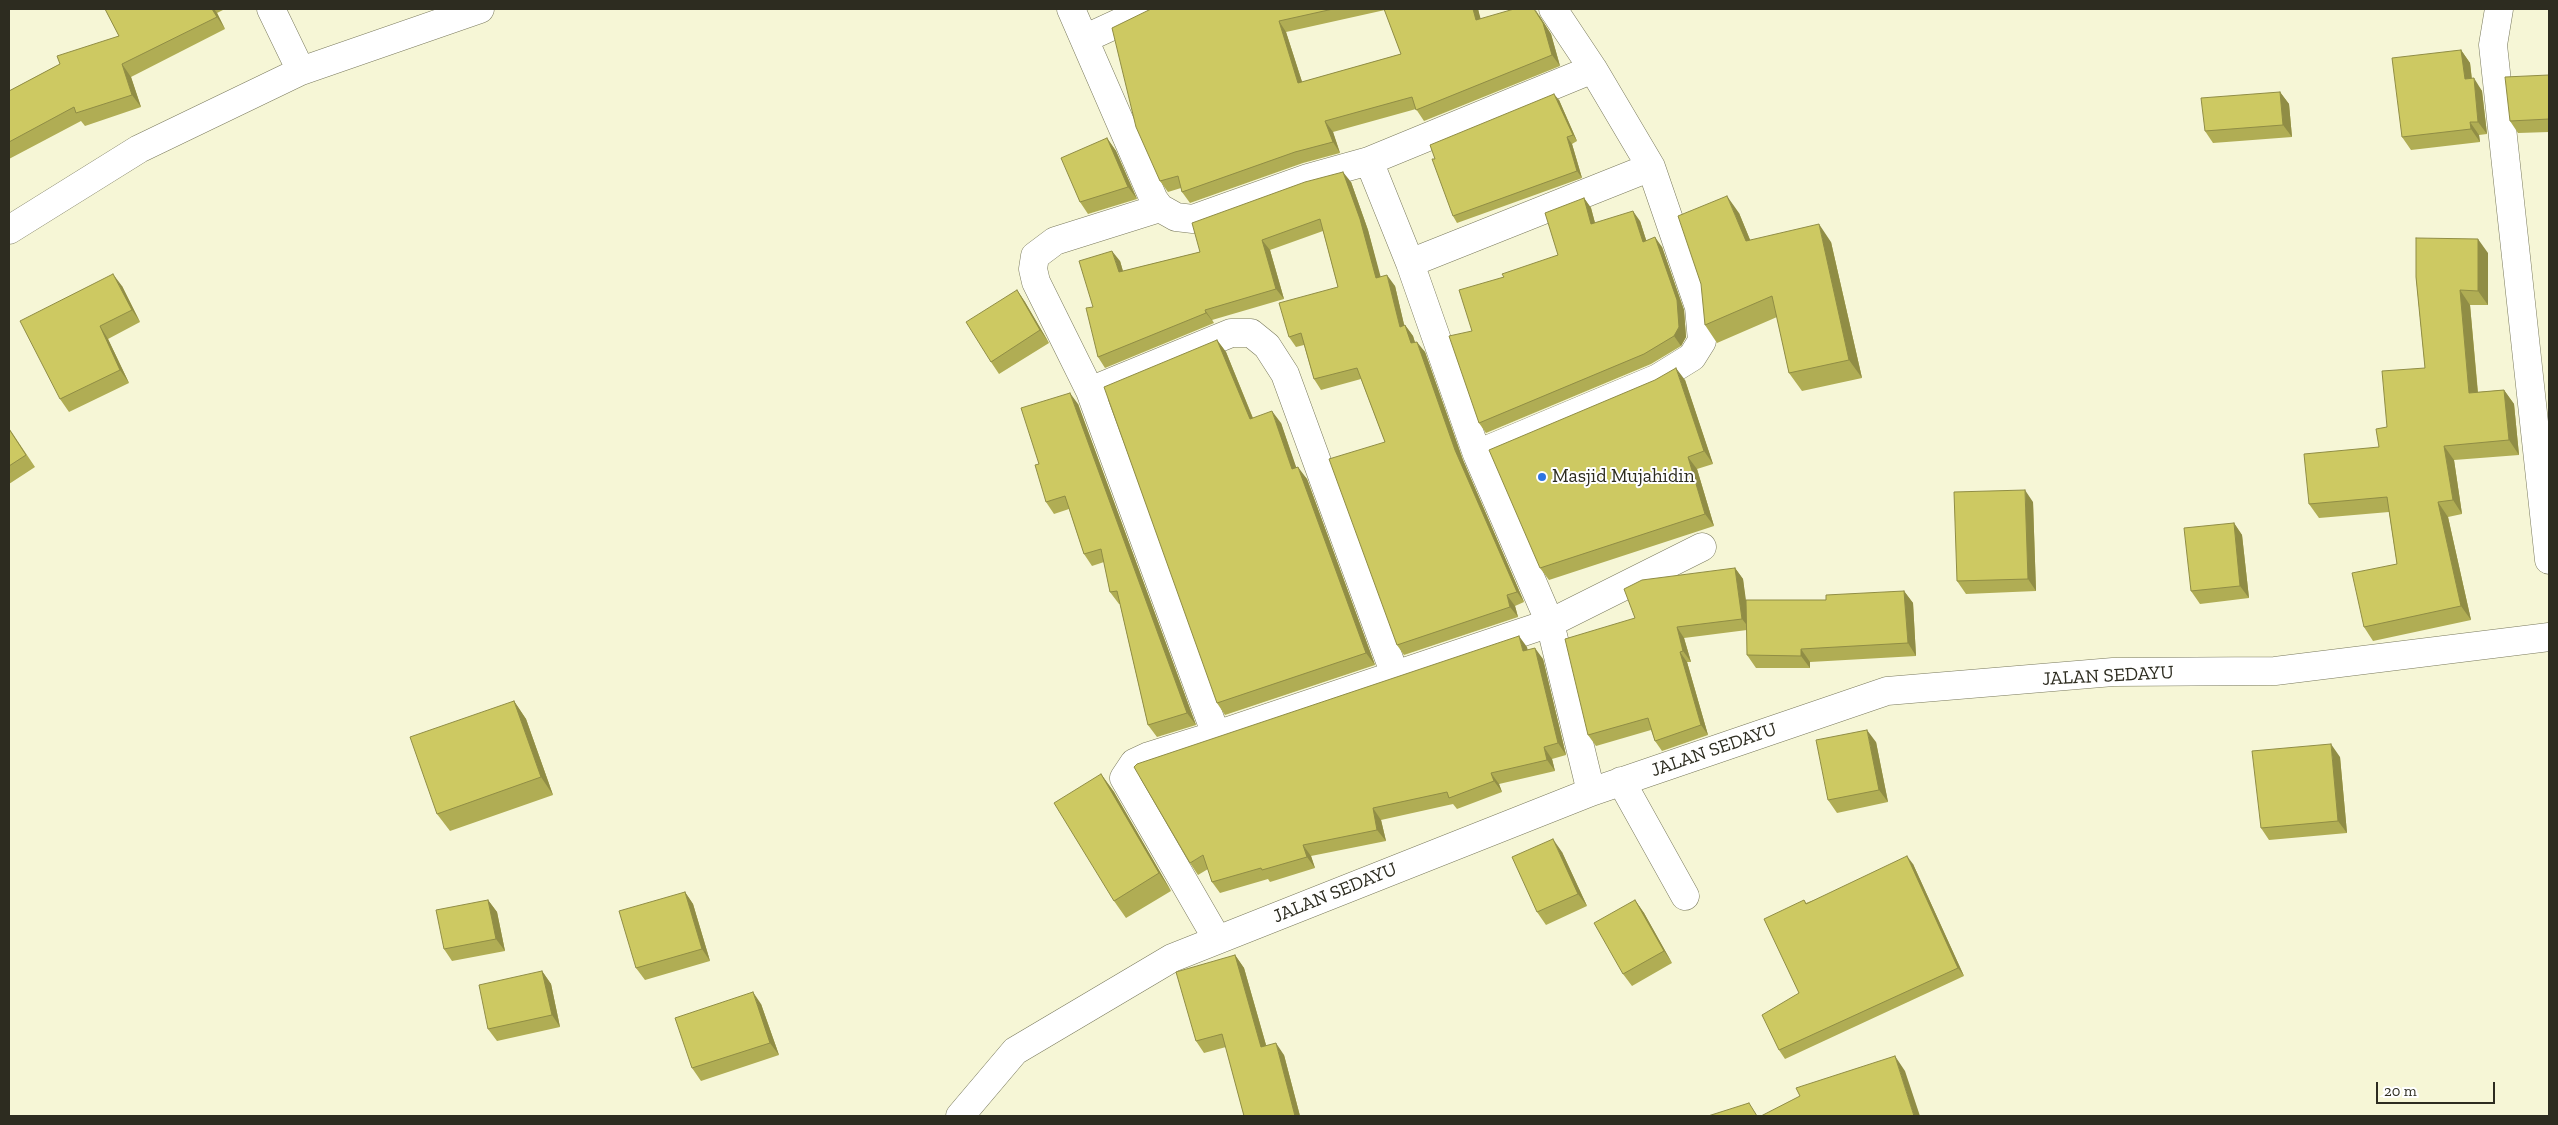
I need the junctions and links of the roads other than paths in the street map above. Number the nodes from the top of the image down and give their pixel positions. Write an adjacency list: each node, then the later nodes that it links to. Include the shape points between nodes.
1 (271, 9): 9 (street)
2 (480, 9): 9 (street)
3 (1071, 9): 7 (street)
4 (1149, 9): 7 (street)
5 (1553, 9): 8 (street)
6 (2500, 9): 18 (street, via 2493,44)
7 (1084, 39): 12 (street, via 1149,190)
8 (1593, 69): 10 (street); 11 (street)
9 (301, 72): 13 (street, via 139,149)
10 (1369, 161): 12 (street, via 1308,178 1193,218 1176,217); 14 (street)
11 (1651, 167): 14 (street); 16 (street, via 1699,307 1702,342 1692,357 1658,378)
12 (1160, 208): 15 (street, via 1055,241 1035,256 1036,282)
13 (9, 230)
14 (1410, 263): 16 (street)
15 (1090, 391): 21 (street, via 1231,333 1251,333 1267,346 1285,374); 22 (street)
16 (1477, 454): 19 (street)
17 (1702, 547): 19 (street)
18 (2549, 560)
19 (1550, 623): 21 (street); 24 (street)
20 (2549, 637): 23 (street, JALAN SEDAYU, via 2276,672 2113,672 1888,692)
21 (1395, 675): 22 (street)
22 (1216, 736): 26 (street, via 1149,756 1134,763 1124,778)
23 (1621, 781): 24 (street, JALAN SEDAYU); 25 (street)
24 (1591, 792): 26 (street, JALAN SEDAYU)
25 (1685, 896)
26 (1218, 939): 27 (street, JALAN SEDAYU, via 1172,958 1015,1051)
27 (960, 1116)

